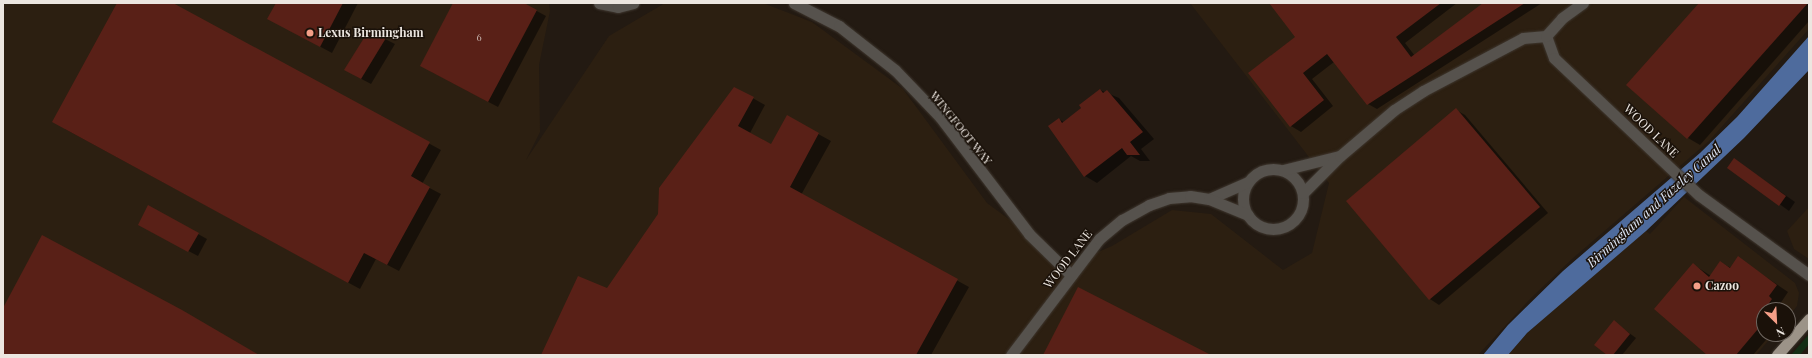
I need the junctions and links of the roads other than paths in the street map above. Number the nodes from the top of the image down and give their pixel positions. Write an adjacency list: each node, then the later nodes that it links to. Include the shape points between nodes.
1 (599, 3): 2 (street, via 618,7)
2 (633, 3)
3 (794, 3): 12 (street, WINGFOOT WAY, via 839,26 895,70 940,117 1029,234)
4 (1583, 3): 5 (street, via 1562,18)
5 (1546, 36): 6 (street, via 1523,38 1422,91 1394,110); 13 (street, WOOD LANE, via 1554,58 1699,194)
6 (1340, 156): 7 (street); 9 (street)
7 (1283, 170): 8 (street, via 1262,171); 9 (street, via 1299,183)
8 (1248, 182): 10 (street); 11 (street, via 1243,198)
9 (1303, 193): 11 (street, via 1300,213 1286,226 1268,228 1254,222)
10 (1209, 199): 11 (street, WOOD LANE); 12 (street, WOOD LANE, via 1183,196 1149,204 1122,220 1099,239)
11 (1248, 215)
12 (1071, 275): 15 (street, WOOD LANE)
13 (1809, 275)
14 (1809, 318): 16 (highway)
15 (1011, 355)
16 (1777, 355)

